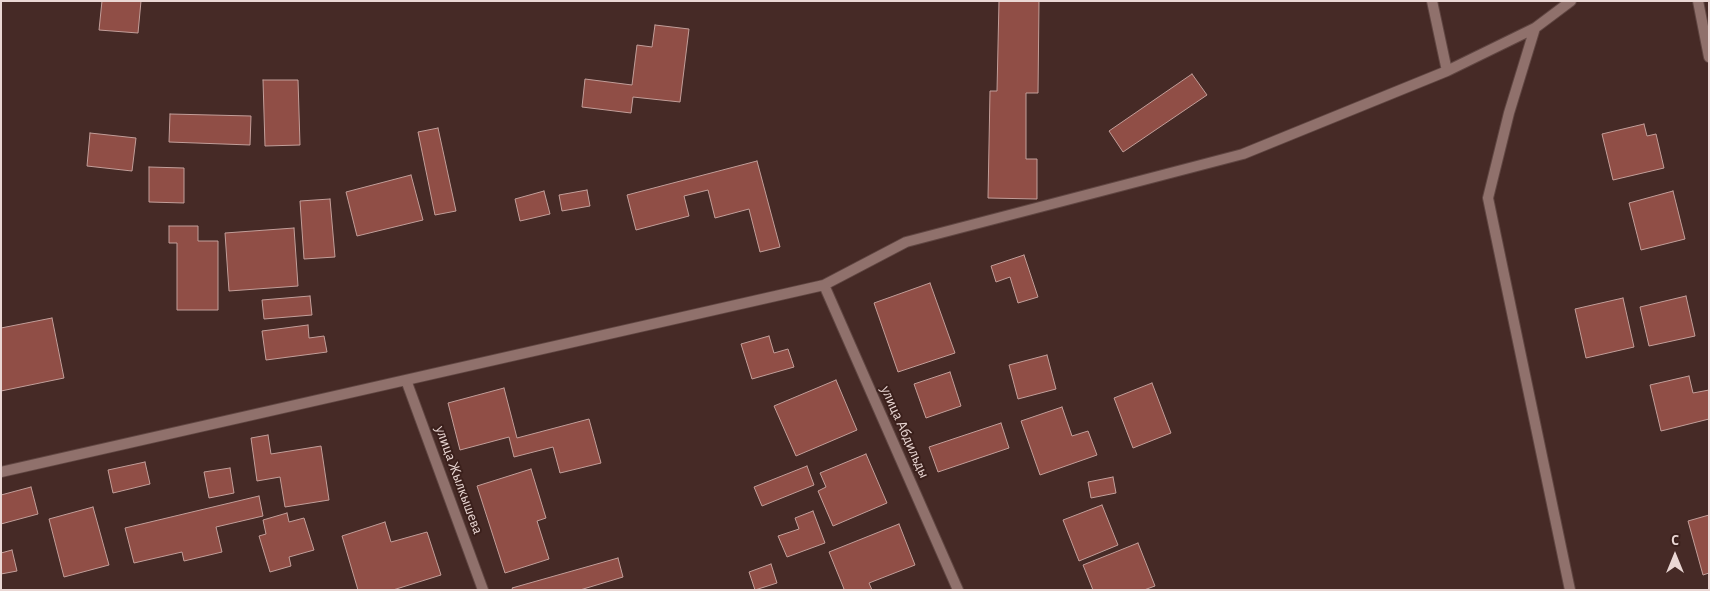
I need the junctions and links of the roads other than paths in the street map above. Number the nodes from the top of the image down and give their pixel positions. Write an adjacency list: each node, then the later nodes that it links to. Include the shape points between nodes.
1 (1432, 1): 6 (street)
2 (1571, 1): 4 (street)
3 (1698, 1): 5 (street)
4 (1535, 28): 6 (street); 12 (street, via 1488,198)
5 (1709, 57)
6 (1447, 71): 7 (street, via 1244,154 906,242)
7 (824, 285): 8 (street); 11 (street, улица Абдильды)
8 (406, 380): 9 (street); 10 (street, улица Жылкышева)
9 (1, 472)
10 (484, 590)
11 (958, 590)
12 (1570, 590)

